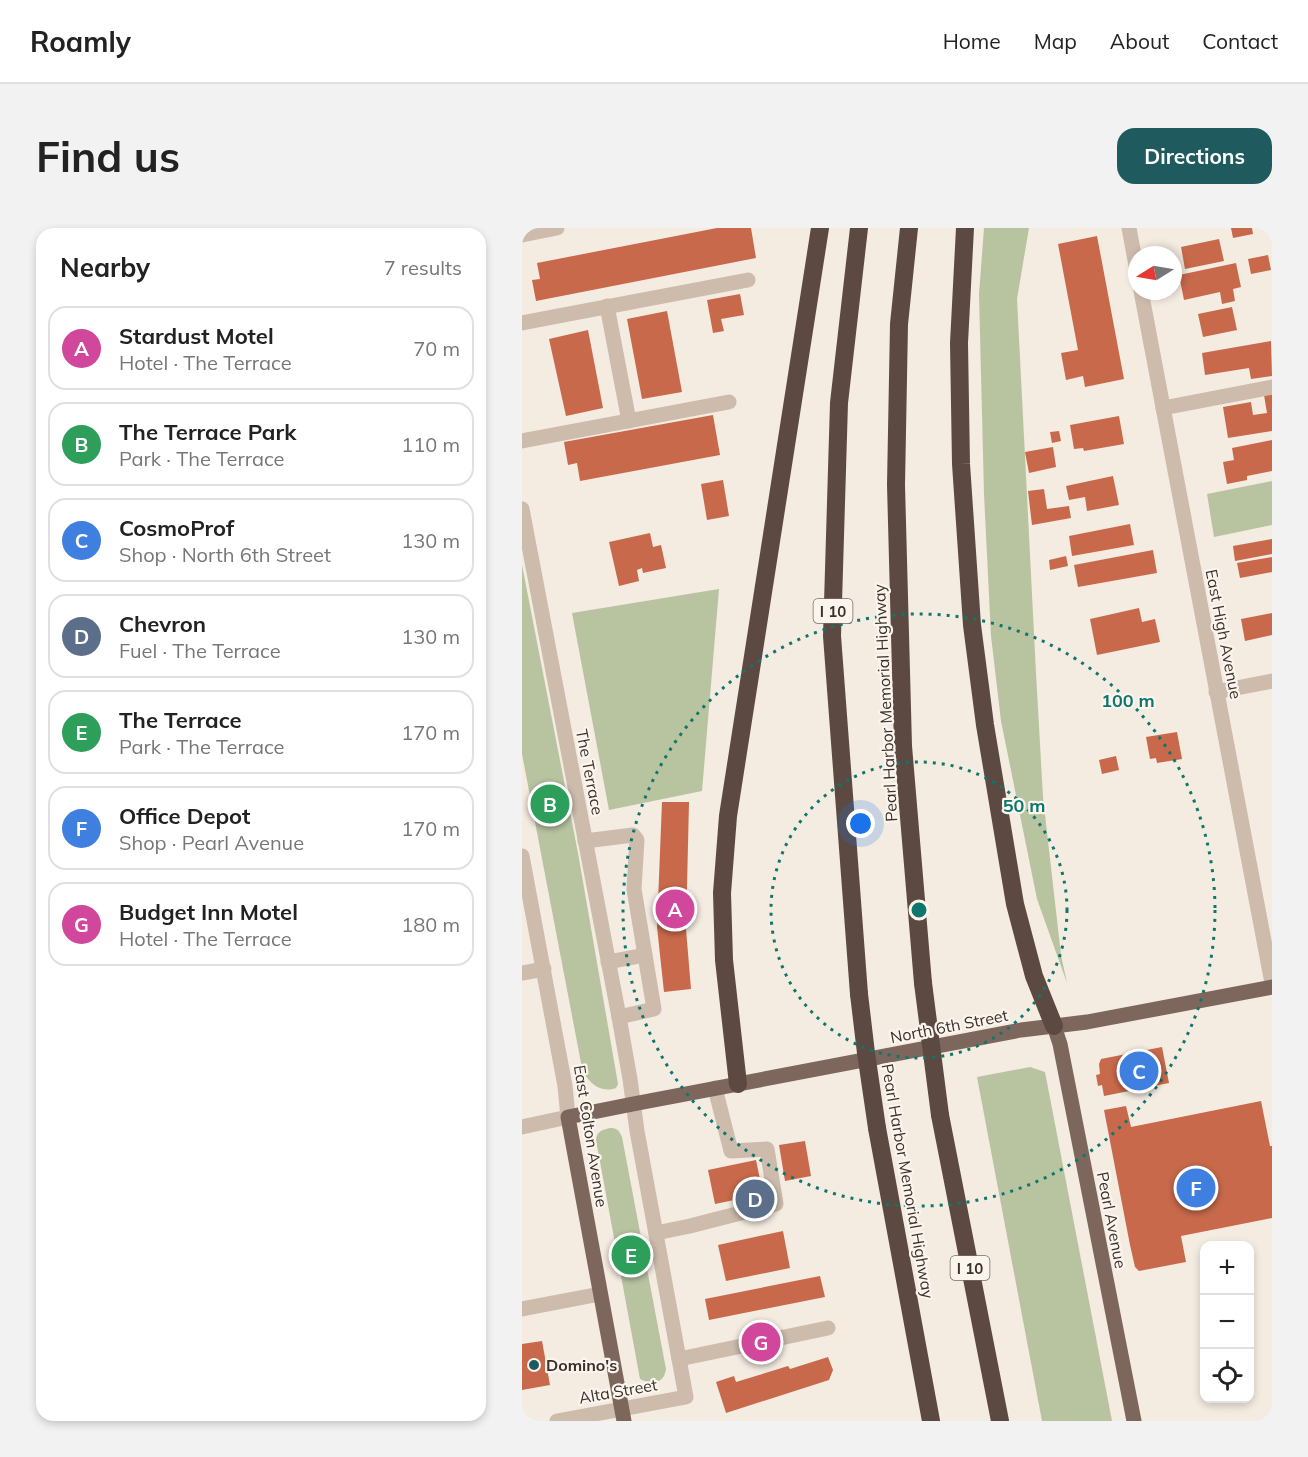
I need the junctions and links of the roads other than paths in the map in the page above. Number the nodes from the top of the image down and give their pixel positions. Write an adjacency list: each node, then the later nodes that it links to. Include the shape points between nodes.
1 (557, 228): 7 (street)
2 (820, 228): 30 (highway, via 728,816 722,893 724,960)
3 (859, 228): 43 (highway, Pearl Harbor Memorial Highway / I 10, bridge, via 839,403 832,636 866,1053)
4 (909, 228): 44 (highway, Pearl Harbor Memorial Highway / I 10, bridge, via 899,324 896,485 903,746 923,982 940,1115)
5 (965, 228): 29 (highway, via 959,343 961,464 972,625 1015,904 1034,976)
6 (1129, 228): 8 (street)
7 (522, 235)
8 (1132, 246)
9 (748, 280): 11 (street)
10 (1143, 300): 15 (street, East High Avenue)
11 (607, 306): 12 (street); 16 (street)
12 (522, 323)
13 (1272, 387): 15 (street)
14 (729, 402): 16 (street)
15 (1163, 408): 20 (street, East High Avenue)
16 (629, 421): 17 (street)
17 (522, 441)
18 (522, 509): 21 (street, The Terrace)
19 (1272, 681): 20 (street)
20 (1216, 692): 27 (street, East High Avenue)
21 (585, 841): 23 (street, via 633,835 637,840 634,889); 24 (street, The Terrace)
22 (522, 856): 25 (street, East Colton Avenue)
23 (645, 955): 24 (street); 28 (street, via 654,1009)
24 (608, 962): 28 (street, The Terrace)
25 (543, 969): 26 (street); 33 (street, East Colton Avenue)
26 (522, 973)
27 (1272, 985): 29 (main road, North 6th Street)
28 (619, 1017): 32 (street, The Terrace)
29 (1054, 1026): 30 (main road, North 6th Street); 45 (main road, Pearl Avenue)
30 (738, 1084): 31 (main road, North 6th Street)
31 (715, 1088): 32 (main road, North 6th Street); 35 (street, via 731,1151 767,1149 776,1204)
32 (633, 1104): 33 (main road, North 6th Street); 35 (street, The Terrace)
33 (568, 1118): 34 (street); 36 (main road, East Colton Avenue)
34 (522, 1127)
35 (656, 1233): 39 (street, The Terrace)
36 (600, 1294): 37 (street); 41 (main road, East Colton Avenue)
37 (522, 1309)
38 (828, 1328): 39 (street)
39 (679, 1359): 40 (street, The Terrace)
40 (686, 1397): 41 (street, Alta Street)
41 (623, 1415): 42 (street, Alta Street)
42 (557, 1421)
43 (931, 1421)
44 (1000, 1421)
45 (1134, 1421)

